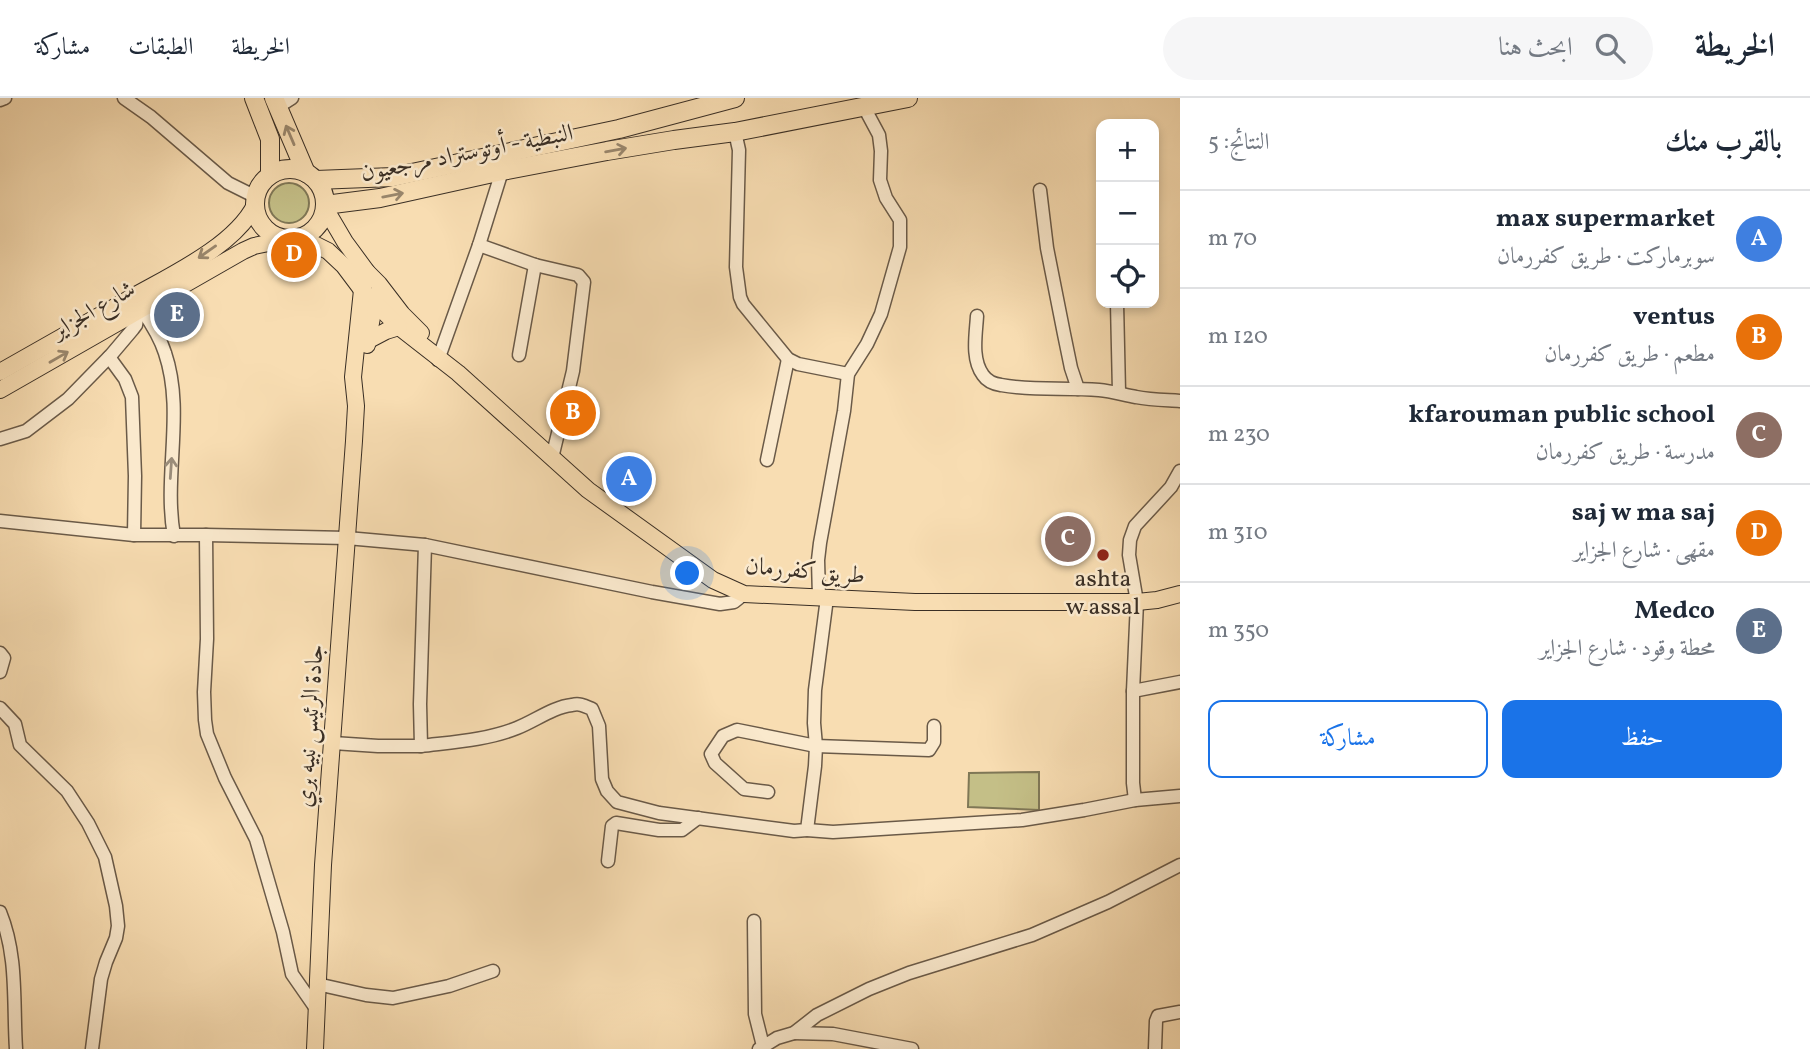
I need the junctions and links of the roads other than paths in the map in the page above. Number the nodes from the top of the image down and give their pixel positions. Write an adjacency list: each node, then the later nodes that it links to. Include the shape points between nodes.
1 (124, 98): 12 (street)
2 (254, 98): 9 (highway, via 270,139)
3 (735, 98): 10 (highway, النبطية - أوتوستراد مرجعيون, via 619,129 415,173)
4 (908, 98): 6 (highway, النبطية - أوتوستراد مرجعيون)
5 (282, 101): 10 (highway, one-way to 5)
6 (864, 107): 7 (highway, النبطية - أوتوستراد مرجعيون); 30 (street, via 879,135 881,188 900,220 901,232 881,314)
7 (735, 132): 8 (highway, النبطية - أوتوستراد مرجعيون, one-way to 7); 28 (street, via 740,297)
8 (502, 171): 13 (highway, النبطية - أوتوستراد مرجعيون, one-way to 8); 15 (street)
9 (270, 175): 10 (highway, via 294,169); 12 (highway)
10 (311, 176): 13 (highway, via 324,196)
11 (1040, 190): 31 (street, via 1047,248)
12 (255, 201): 14 (highway, via 257,217 265,228); 29 (main road, شارع الجزاير, one-way to 29, via 249,217 233,233 192,262)
13 (325, 207): 14 (highway, via 320,223 309,234); 17 (main road)
14 (291, 239): 19 (main road, via 328,251); 21 (main road, شارع الجزاير, via 243,250)
15 (479, 245): 16 (street); 25 (street)
16 (535, 265): 26 (street); 37 (street, via 578,275 584,282 573,371)
17 (367, 272): 18 (main road); 19 (main road)
18 (379, 284): 19 (main road); 25 (main road)
19 (368, 296): 23 (main road); 24 (main road); 35 (main road, via 354,377)
20 (1117, 308): 33 (street)
21 (140, 311): 27 (street, via 136,325); 32 (main road, شارع الجزاير, one-way to 21); 43 (street, one-way to 21, via 171,374 160,340)
22 (977, 316): 31 (street, via 978,366 988,380 1024,388)
23 (399, 327): 24 (main road); 25 (main road)
24 (367, 341): 35 (main road)
25 (440, 355): 37 (main road, طريق كفررمان)
26 (519, 355)
27 (109, 357): 36 (street, via 26,431); 41 (street, via 132,397)
28 (788, 359): 30 (street); 38 (street)
29 (0, 372)
30 (848, 374): 48 (street, via 818,560)
31 (1078, 389): 33 (street)
32 (0, 390)
33 (1119, 392): 34 (street)
34 (1180, 401)
35 (356, 406): 44 (main road, جادة الرئيس نبيه بري)
36 (0, 439)
37 (552, 458): 46 (main road, طريق كفررمان, via 588,490 713,580)
38 (767, 460)
39 (1180, 471): 49 (street, via 1135,526 1130,540)
40 (0, 521): 41 (street)
41 (134, 535): 43 (street)
42 (206, 535): 43 (street); 44 (street); 70 (street, via 207,734 256,839 292,974)
43 (174, 536)
44 (347, 538): 45 (street); 56 (main road, جادة الرئيس نبيه بري)
45 (425, 545): 46 (street, via 720,604 734,602); 57 (street)
46 (744, 594): 48 (main road, طريق كفررمان)
47 (1180, 594): 49 (main road, طريق كفررمان)
48 (823, 597): 49 (main road, طريق كفررمان, via 915,602); 58 (street, via 815,690)
49 (1137, 602): 53 (street)
50 (0, 653): 51 (street, via 4,658)
51 (0, 672)
52 (1180, 682): 53 (street)
53 (1133, 691): 61 (street)
54 (0, 708): 75 (street, via 15,724 20,745 78,808 107,866 118,926 101,979)
55 (934, 726): 58 (street, via 929,750)
56 (333, 743): 57 (street); 69 (main road, جادة الرئيس نبيه بري)
57 (421, 746): 62 (street, via 484,738 581,704 592,709 599,726 602,779 617,802)
58 (816, 746): 59 (street, via 737,730 723,736 712,754 715,763 744,789); 63 (street)
59 (768, 792)
60 (1180, 796): 61 (street)
61 (1135, 800): 63 (street, via 1022,820)
62 (698, 818): 63 (street); 64 (street, via 682,830 615,823)
63 (807, 830)
64 (608, 861)
65 (1179, 866): 72 (street, via 1032,935 869,989 817,1015)
66 (0, 912): 74 (street, via 12,953)
67 (754, 921): 73 (street, via 755,1014)
68 (493, 971): 69 (street, via 393,998)
69 (317, 984): 70 (main road, جادة الرئيس نبيه بري)
70 (317, 1010): 76 (main road, جادة الرئيس نبيه بري)
71 (1180, 1012): 78 (street, via 1158,1016)
72 (794, 1033): 73 (street); 77 (street, via 833,1034)
73 (761, 1048)
74 (16, 1049)
75 (92, 1049)
76 (315, 1049)
77 (912, 1049)
78 (1155, 1049)

